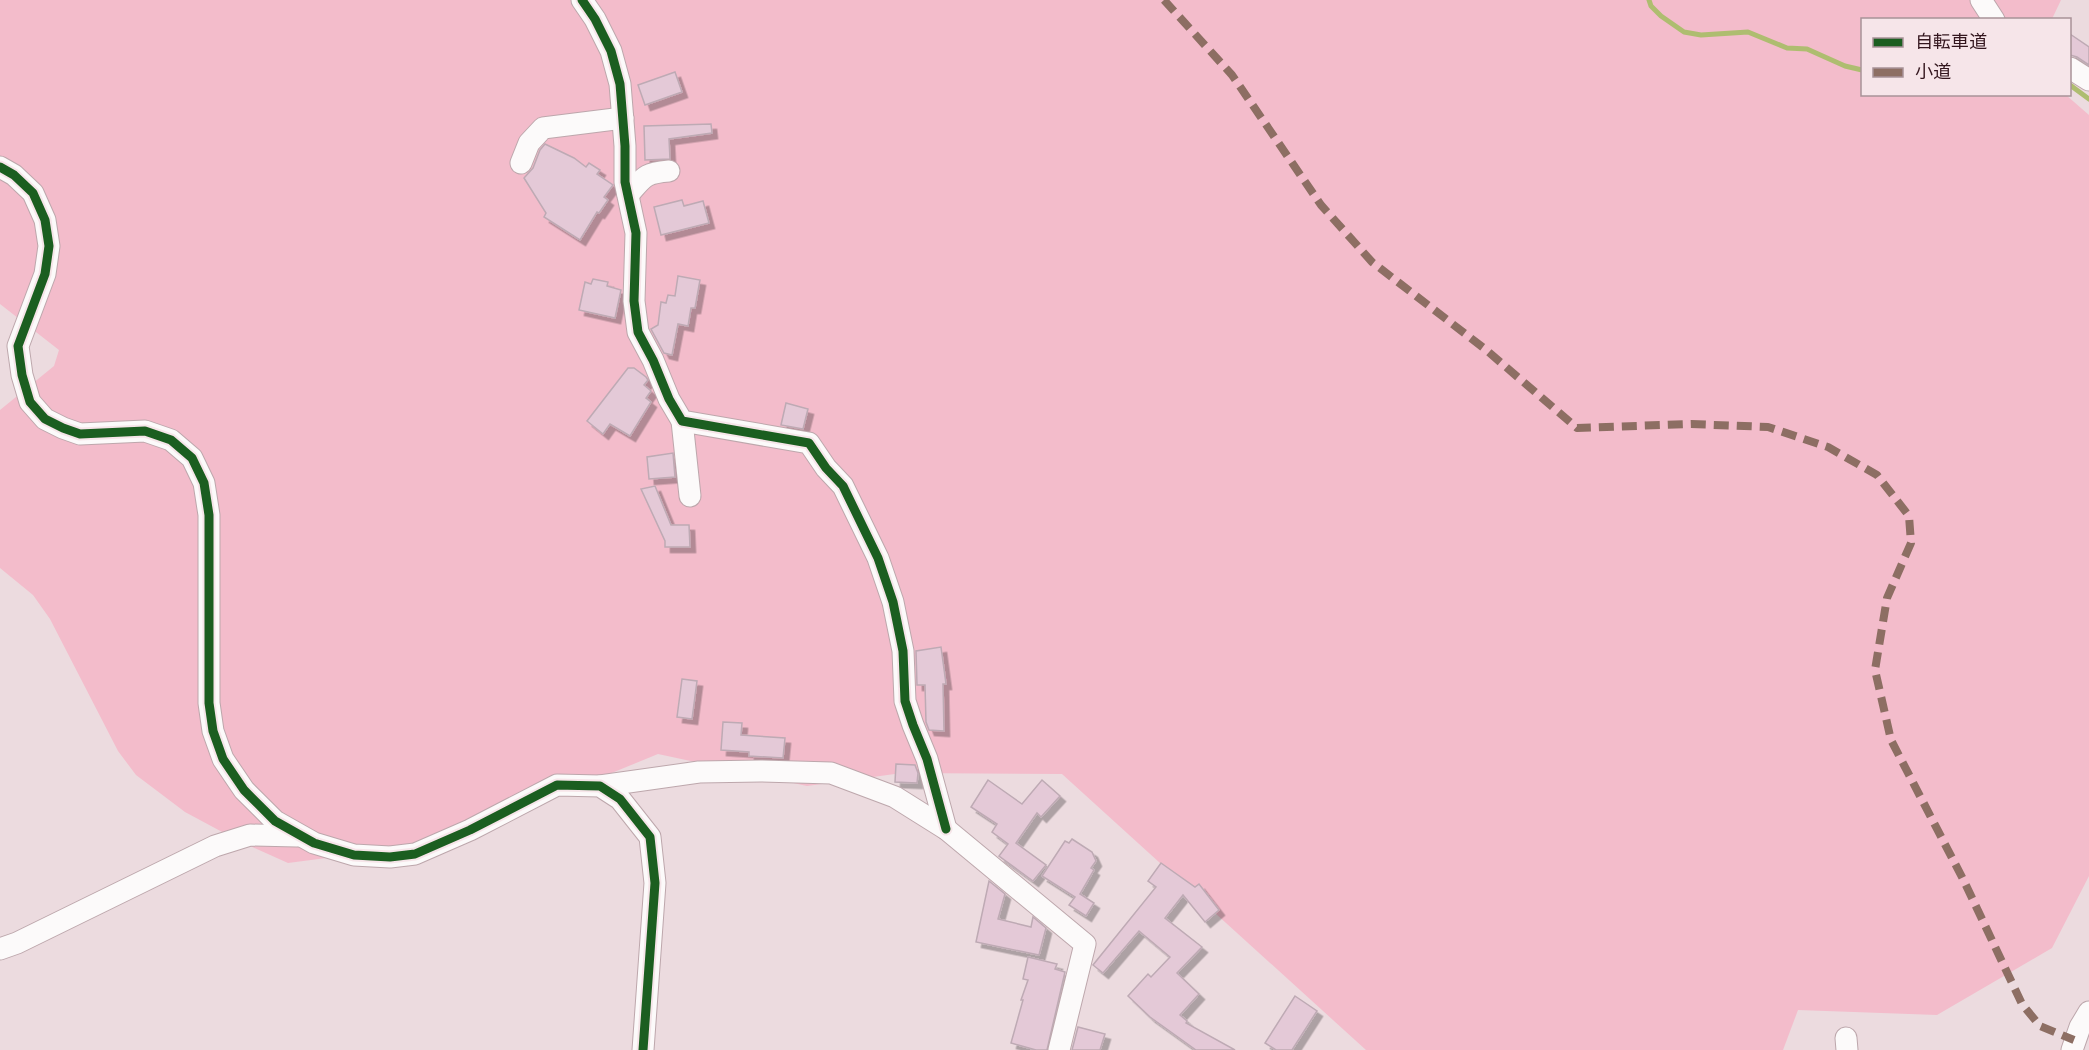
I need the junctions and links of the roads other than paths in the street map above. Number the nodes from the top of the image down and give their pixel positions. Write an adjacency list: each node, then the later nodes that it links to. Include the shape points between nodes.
1 (582, 0): 6 (street, via 611,51 620,84)
2 (1982, 0): 3 (street)
3 (1993, 18)
4 (2071, 69): 5 (street)
5 (2089, 80)
6 (623, 118): 7 (street, via 543,128 529,143); 10 (street)
7 (521, 163)
8 (0, 168): 15 (street, via 33,193 45,220 49,246 45,274 18,346 30,402 45,419 80,434 145,431 171,440 192,458 204,483 209,515 209,703 213,731 223,759 244,790 275,822)
9 (669, 171): 10 (street, via 645,175)
10 (628, 195): 11 (street, via 636,233 634,301 638,332)
11 (682, 421): 12 (street); 14 (street, via 809,443 843,486 878,558 893,602 903,651 905,701 927,759)
12 (690, 496)
13 (600, 786): 14 (street, via 699,772 831,773 895,797); 15 (street, via 557,785 415,854 354,855); 18 (street, via 620,799 650,837 655,883)
14 (946, 830): 19 (street, via 1085,944)
15 (301, 836): 16 (street, via 250,835 215,846)
16 (0, 949)
17 (2089, 1012): 20 (street)
18 (643, 1050)
19 (1059, 1050)
20 (2072, 1050)

